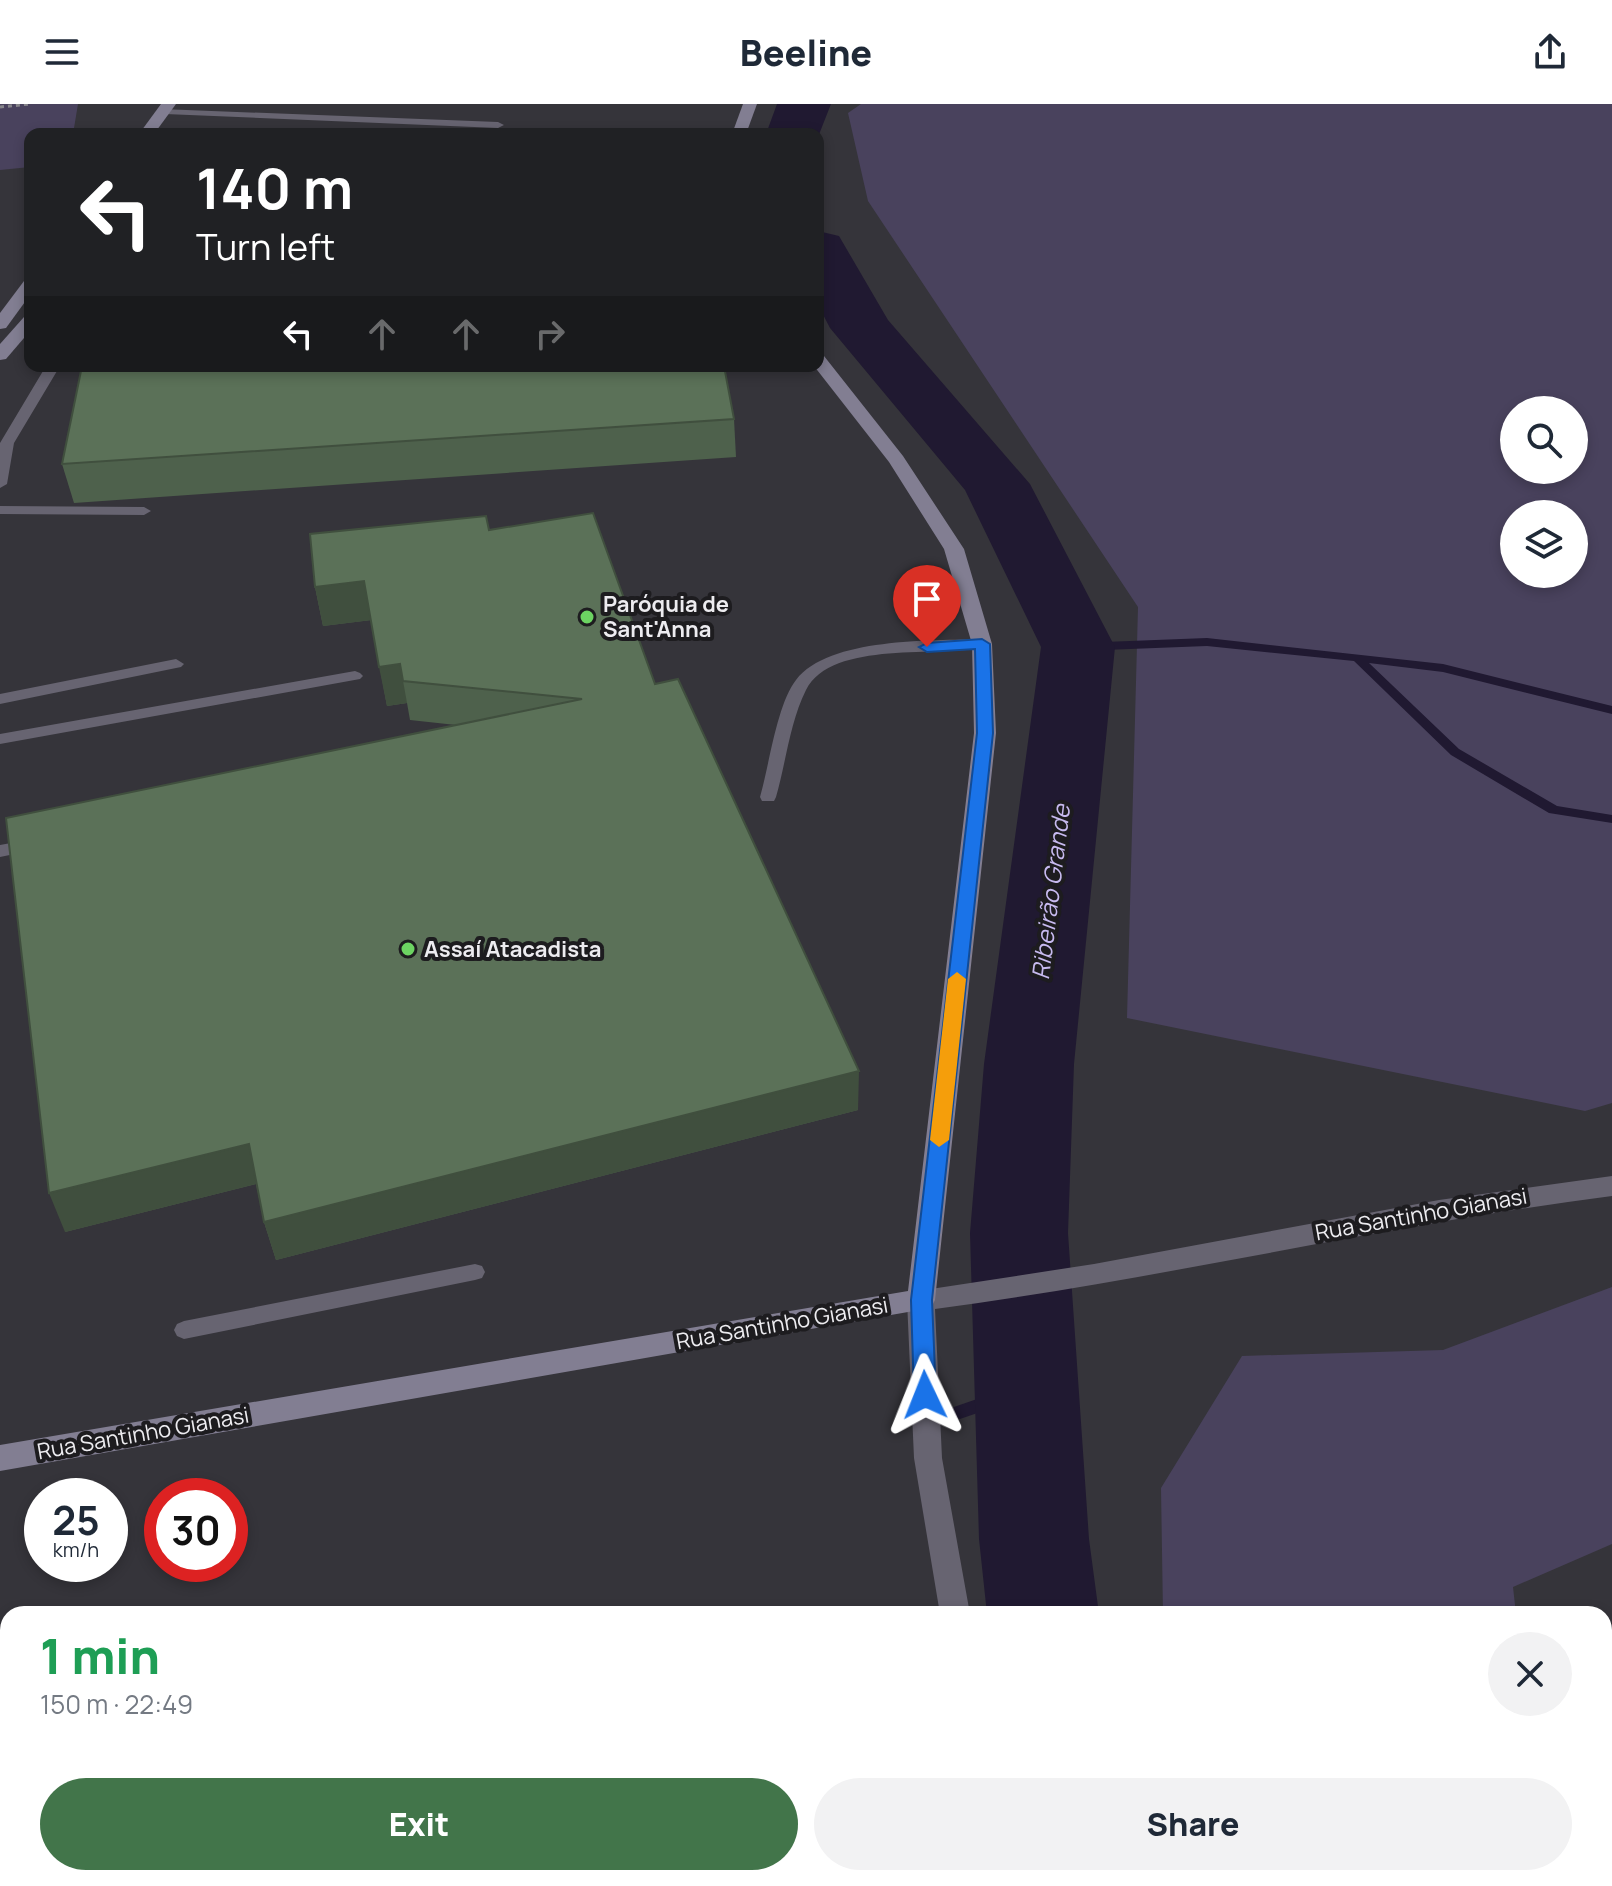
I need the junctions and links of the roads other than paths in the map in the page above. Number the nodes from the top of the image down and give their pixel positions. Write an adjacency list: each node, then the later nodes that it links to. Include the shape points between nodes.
1 (750, 104): 5 (street)
2 (167, 107): 3 (lane); 4 (street)
3 (498, 125)
4 (151, 128)
5 (741, 128)
6 (24, 292): 7 (street)
7 (0, 324)
8 (24, 328): 9 (street)
9 (0, 355)
10 (824, 368): 15 (street, via 897,460 954,549)
11 (49, 372): 12 (lane, via 7,443)
12 (0, 484)
13 (0, 510): 14 (lane)
14 (144, 511)
15 (982, 644): 20 (lane, via 872,651 832,660 802,682); 25 (street, via 985,733)
16 (176, 664): 18 (lane)
17 (355, 676): 19 (lane)
18 (0, 699)
19 (0, 739)
20 (768, 797)
21 (45, 842): 22 (lane)
22 (0, 851)
23 (1612, 1186): 25 (street, Rua Santinho Gianasi, via 1516,1196 1076,1278)
24 (475, 1272): 26 (lane)
25 (921, 1300): 27 (street, Rua Santinho Gianasi); 28 (street, via 928,1458)
26 (184, 1330)
27 (0, 1458)
28 (954, 1606)

